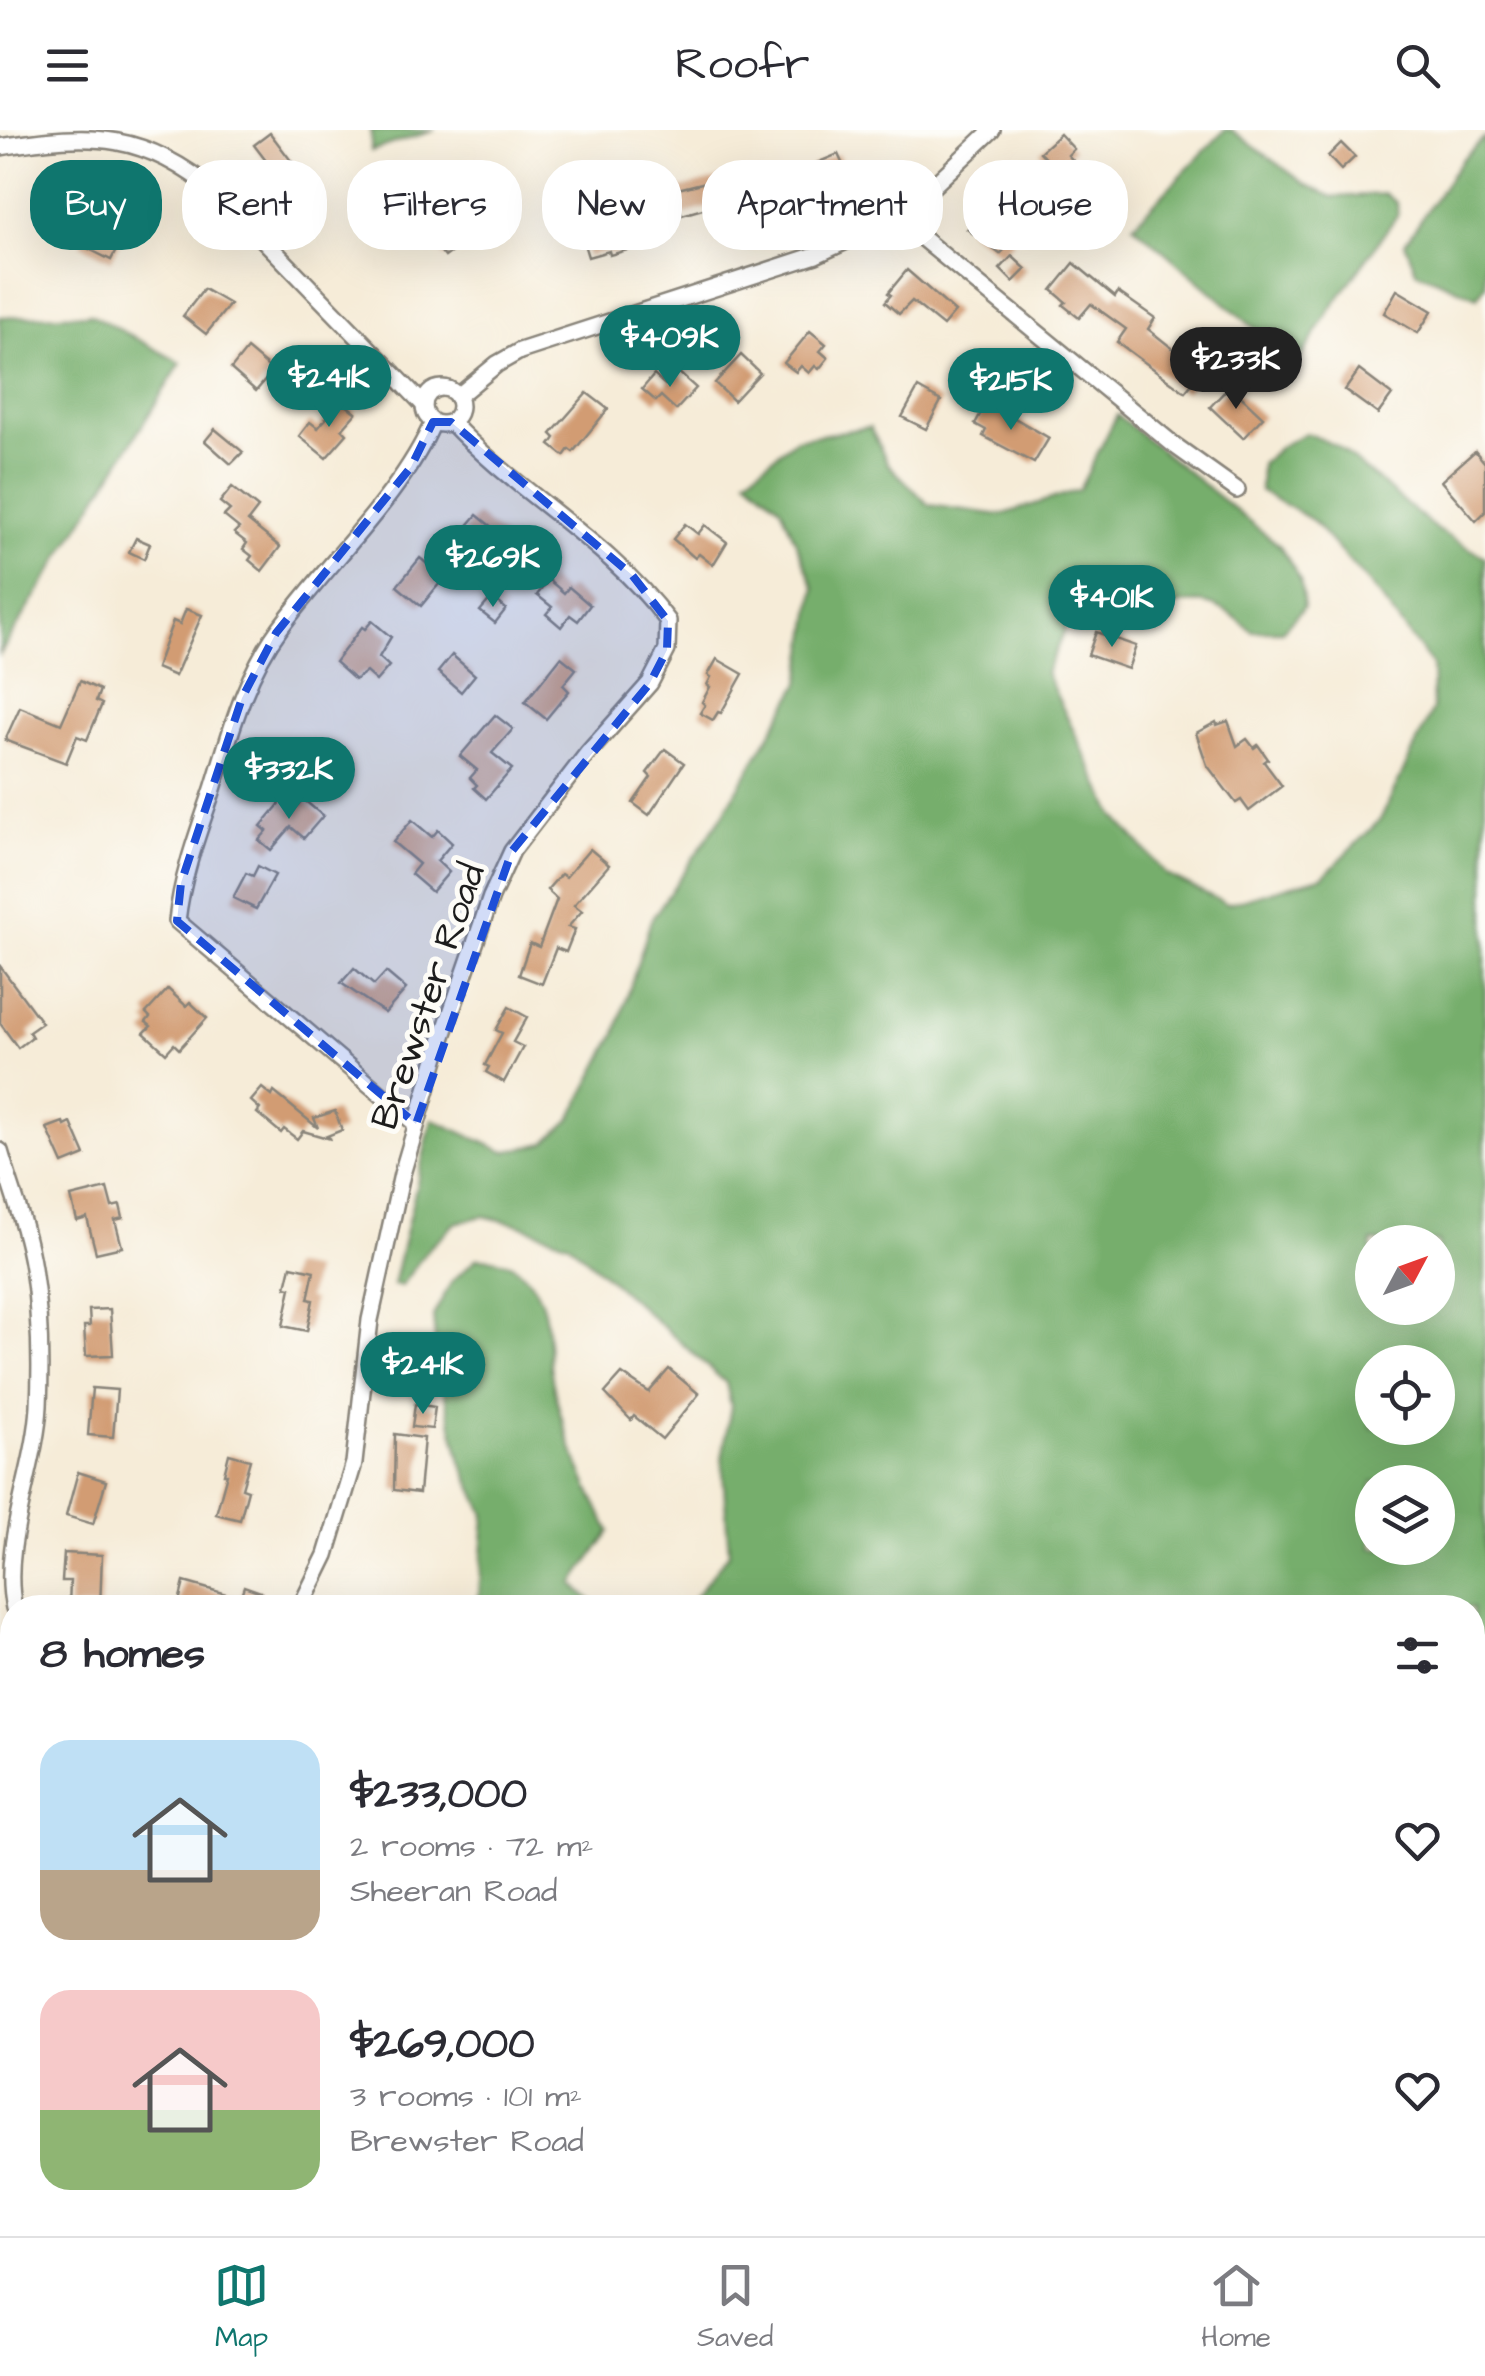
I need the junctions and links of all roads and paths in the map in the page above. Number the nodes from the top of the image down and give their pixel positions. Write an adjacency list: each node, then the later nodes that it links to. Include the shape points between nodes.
1 (992, 130): 3 (street)
2 (0, 146): 7 (street, via 64,136 112,139 190,171)
3 (943, 176)
4 (826, 250): 6 (street, via 520,351)
5 (935, 250): 10 (street)
6 (458, 398): 7 (street, via 436,390); 9 (street)
7 (424, 405): 8 (street)
8 (433, 422): 9 (street); 11 (street, via 412,467 276,633 242,698 182,883 178,921)
9 (451, 422): 11 (street, Brewster Road, via 632,576 668,621 667,650 650,683 512,851)
10 (1237, 490)
11 (416, 1124): 14 (street, Brewster Road, via 370,1320 354,1463)
12 (0, 1151): 13 (street, via 33,1266 39,1334 39,1408 10,1550)
13 (9, 1595)
14 (306, 1595)

